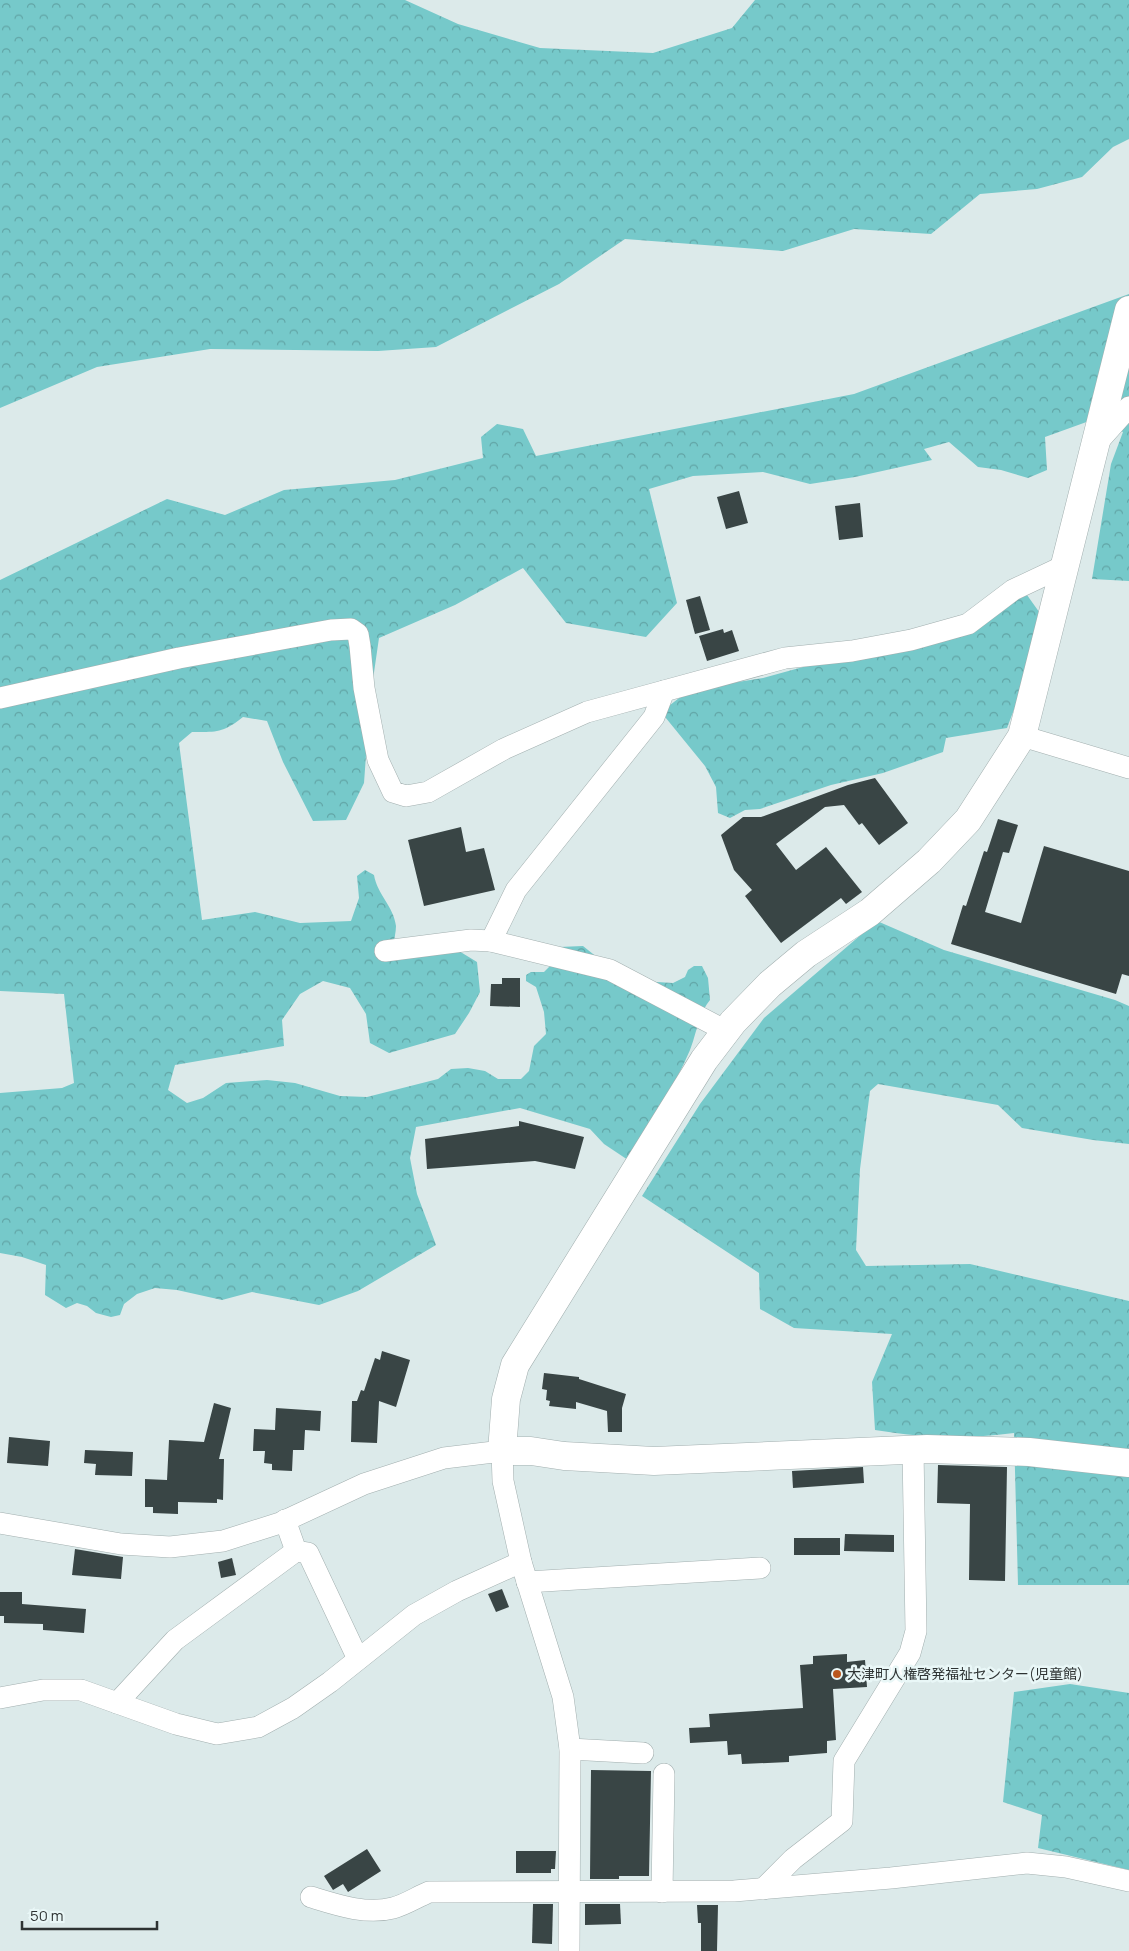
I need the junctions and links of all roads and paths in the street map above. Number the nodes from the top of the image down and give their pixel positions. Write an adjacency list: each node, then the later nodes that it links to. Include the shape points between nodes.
1 (1129, 310): 3 (street)
2 (1129, 407): 3 (street)
3 (1096, 444): 4 (street)
4 (1064, 566): 5 (street, via 1013,590 968,624 911,640 852,651 785,658); 7 (street)
5 (664, 691): 6 (street, via 587,712 504,749 428,792 406,796 393,792 378,760 364,688 358,634 351,629 179,658); 9 (street, via 654,717 516,890)
6 (0, 698)
7 (1022, 736): 8 (street); 11 (street, via 968,820 929,861 870,912 806,954 770,984)
8 (1129, 768)
9 (491, 941): 10 (street, via 471,940); 11 (street, via 610,970)
10 (385, 951)
11 (726, 1031): 13 (street, via 704,1060 515,1365 506,1399)
12 (913, 1449): 13 (street, via 654,1461); 14 (street, via 1029,1452); 27 (street, via 916,1631 910,1653 844,1761 842,1821 793,1859)
13 (502, 1450): 15 (street, via 444,1458 372,1481); 19 (street, via 503,1481)
14 (1129, 1463)
15 (285, 1520): 16 (street, via 223,1541 170,1547 121,1544); 17 (street)
16 (0, 1524)
17 (296, 1551): 20 (street, via 308,1553); 22 (street, via 174,1640)
18 (760, 1568): 19 (street)
19 (524, 1572): 20 (street, via 457,1591 414,1615); 23 (street, via 563,1697)
20 (358, 1659): 22 (street, via 293,1708 258,1727 217,1734 176,1724)
21 (0, 1698): 22 (street, via 43,1690 81,1690)
22 (117, 1703)
23 (570, 1749): 24 (street); 28 (street)
24 (643, 1753)
25 (664, 1774): 29 (street)
26 (1129, 1880): 27 (street, via 1066,1866 1027,1863)
27 (763, 1889): 29 (street)
28 (570, 1892): 29 (street); 30 (street, via 429,1892 393,1908 365,1910); 31 (street)
29 (662, 1892)
30 (311, 1897)
31 (569, 1951)

